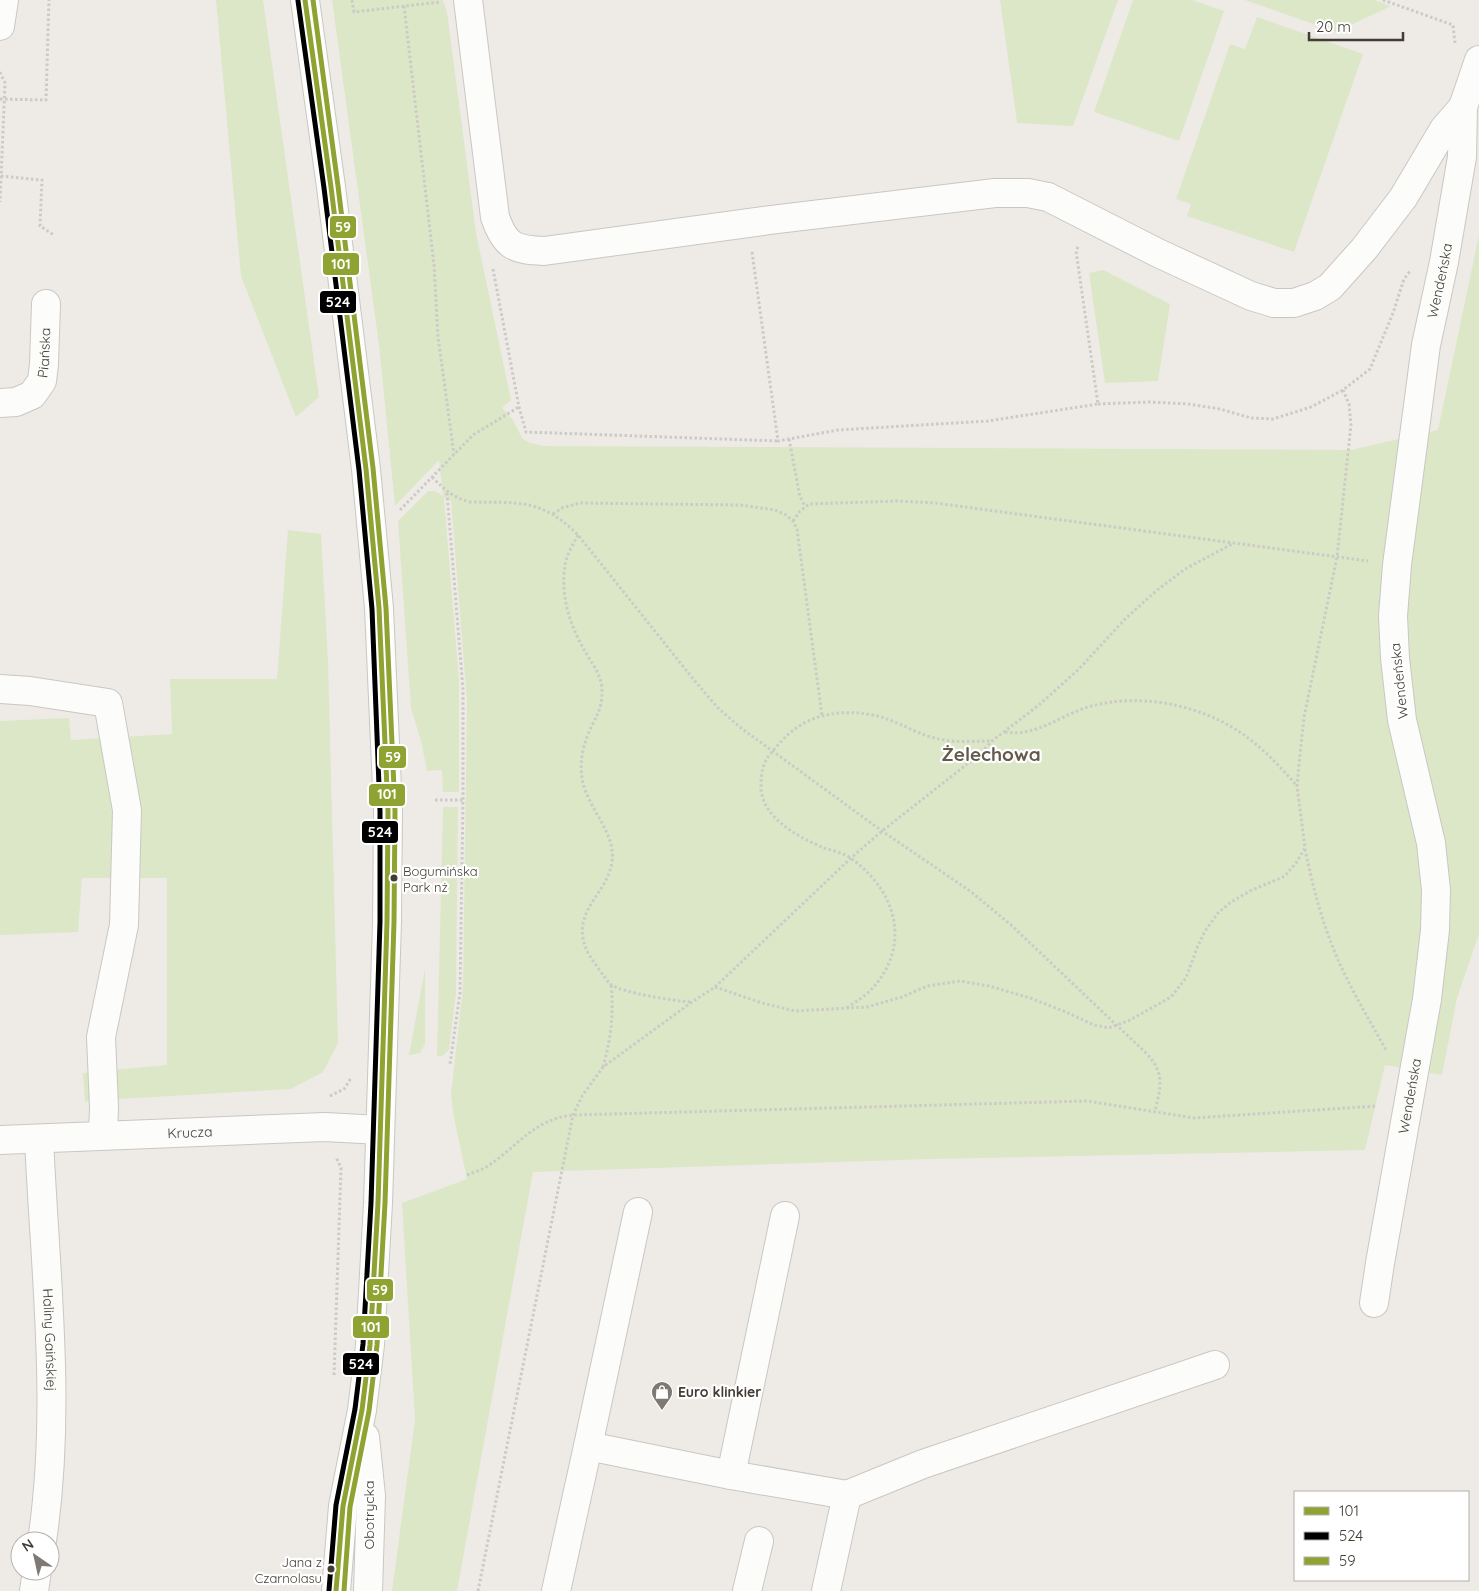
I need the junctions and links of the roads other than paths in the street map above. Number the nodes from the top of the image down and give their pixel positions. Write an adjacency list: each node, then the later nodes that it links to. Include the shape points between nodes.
1 (4, 0): 4 (street)
2 (305, 0): 10 (street, Obotrycka, via 366,468 379,608 388,811)
3 (468, 0): 6 (street, via 495,217 500,231 521,250 544,251 995,193 1028,193 1048,197 1251,296 1274,303 1294,303 1330,287 1364,249 1403,198 1444,128)
4 (0, 26)
5 (1479, 60): 6 (street, Wendeńska)
6 (1463, 107): 16 (street, Wendeńska, via 1462,157 1426,345 1393,616 1402,720 1431,843 1436,890 1435,930 1427,999)
7 (46, 304): 8 (street, Piańska, via 42,381 32,395 16,402)
8 (0, 403)
9 (0, 689): 11 (street, via 30,690 108,703 127,810 124,925 101,1037)
10 (380, 1130): 11 (street, Krucza, via 325,1127); 18 (street, Obotrycka, via 370,1344)
11 (103, 1135): 12 (street, Krucza)
12 (39, 1139): 13 (street, Krucza); 22 (street, Haliny Gaińskiej, via 51,1364 51,1449)
13 (0, 1140)
14 (638, 1212): 19 (street)
15 (785, 1216): 20 (street)
16 (1374, 1303)
17 (1215, 1364): 21 (street, via 923,1464)
18 (362, 1410): 24 (street, Obotrycka, via 343,1506); 25 (street, Obotrycka, via 372,1496)
19 (588, 1446): 20 (street); 26 (street)
20 (731, 1474): 21 (street)
21 (847, 1495): 28 (street)
22 (43, 1531)
23 (759, 1541): 27 (street)
24 (336, 1591)
25 (368, 1591)
26 (556, 1591)
27 (748, 1591)
28 (826, 1591)

